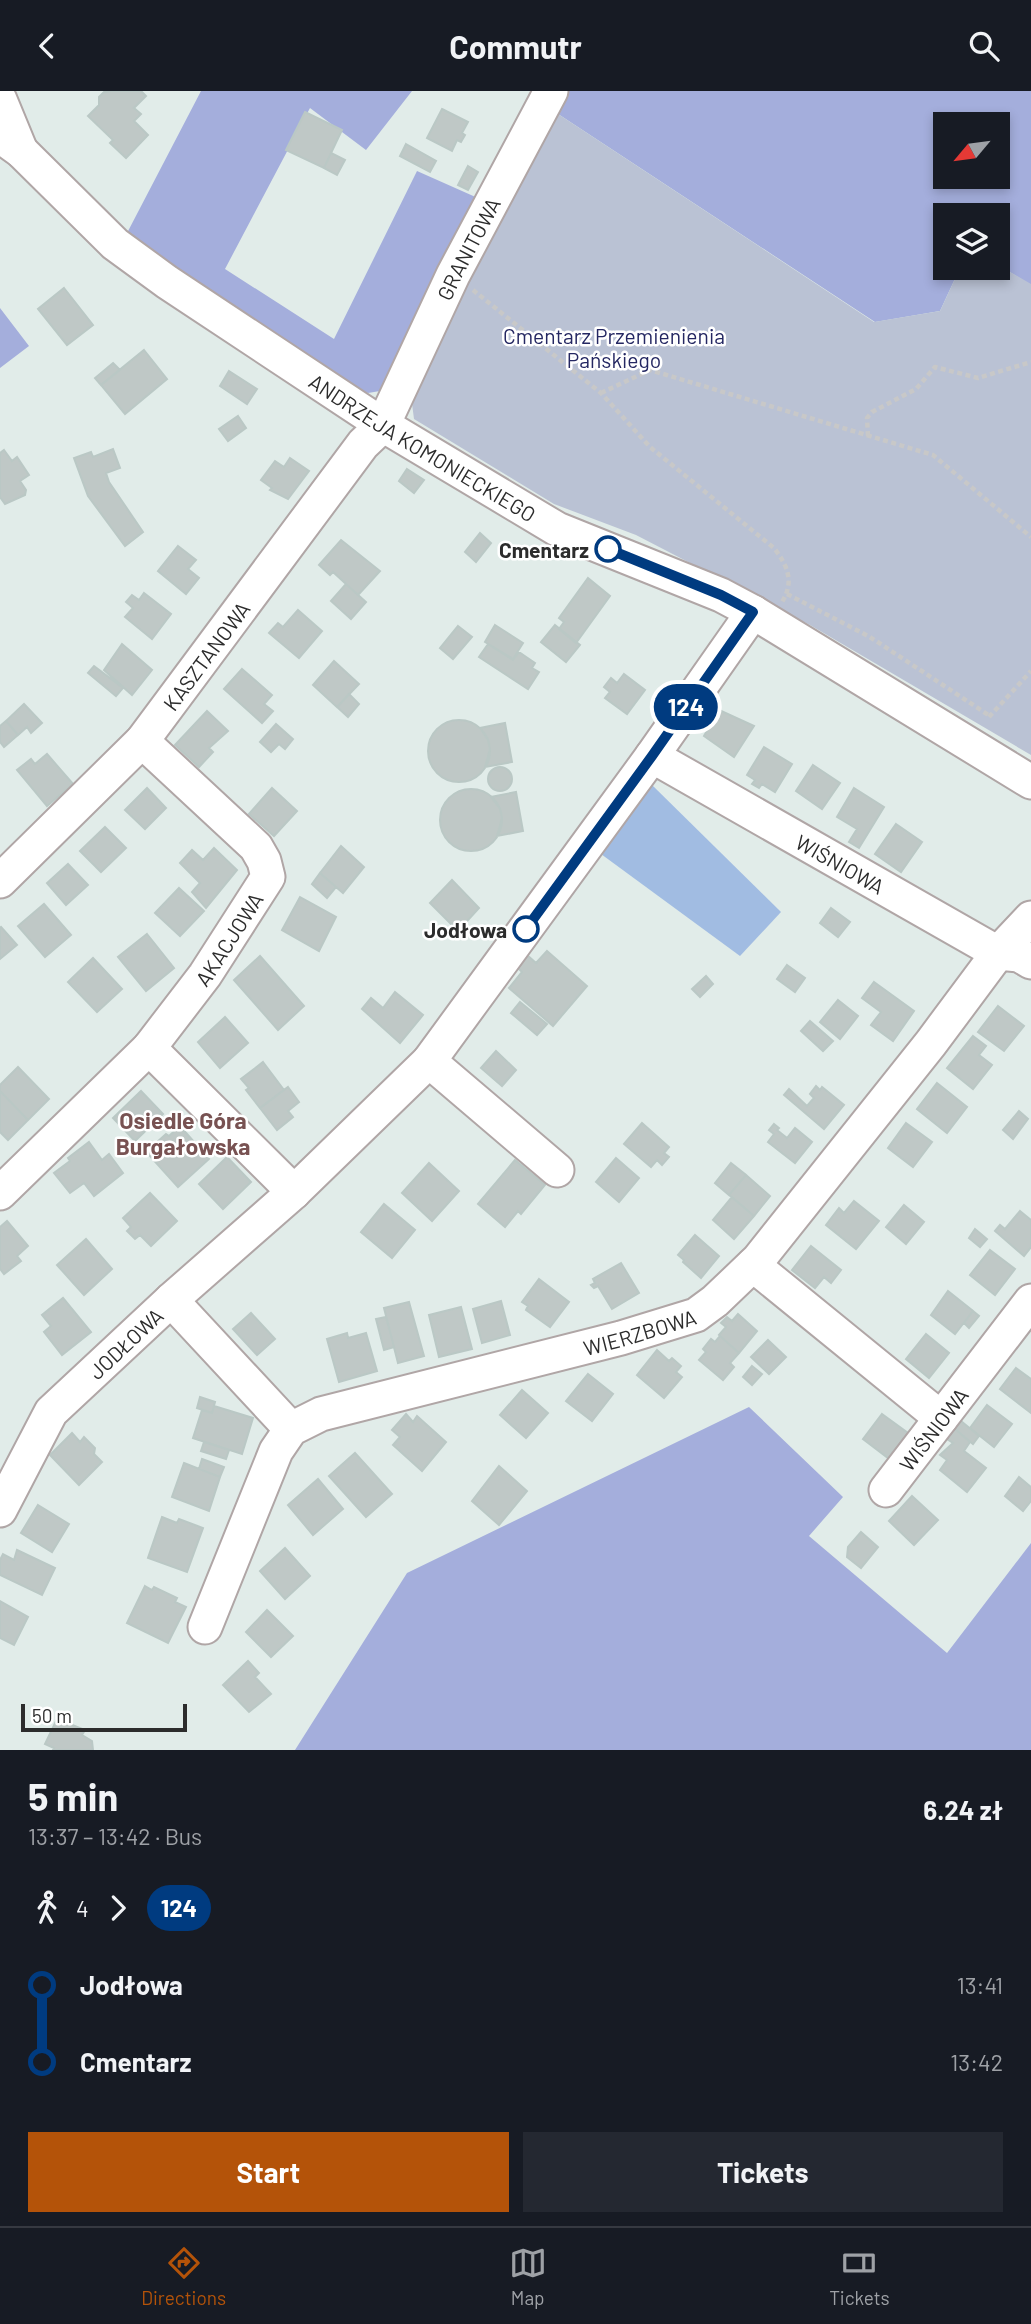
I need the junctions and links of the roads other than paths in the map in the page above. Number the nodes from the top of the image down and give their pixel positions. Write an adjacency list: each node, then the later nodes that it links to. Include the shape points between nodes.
1 (551, 91): 4 (street, GRANITOWA, via 453,275)
2 (0, 100): 3 (street)
3 (10, 143): 4 (street, ANDRZEJA KOMONIECKIEGO, via 115,244 167,282)
4 (386, 417): 5 (street, ANDRZEJA KOMONIECKIEGO, via 557,529 721,595); 6 (street, KASZTANOWA)
5 (763, 618): 7 (street, JODŁOWA); 8 (street, ANDRZEJA KOMONIECKIEGO)
6 (142, 741): 9 (street, KASZTANOWA); 13 (street, AKACJOWA, via 256,847 268,877 205,975)
7 (652, 756): 11 (street, WIŚNIOWA); 14 (street, JODŁOWA)
8 (1031, 782)
9 (0, 881)
10 (1031, 918): 11 (street, WIERZBOWA)
11 (998, 953): 12 (street, WIŚNIOWA, via 1019,955); 18 (street, WIERZBOWA)
12 (1031, 962)
13 (149, 1048): 16 (street); 17 (street, AKACJOWA)
14 (429, 1061): 15 (street); 16 (street, JODŁOWA)
15 (556, 1170)
16 (294, 1192): 19 (street, JODŁOWA)
17 (0, 1193)
18 (753, 1265): 21 (street); 22 (street, WIERZBOWA, via 696,1315 321,1414)
19 (171, 1300): 22 (street); 24 (street, JODŁOWA, via 51,1412)
20 (1031, 1301): 21 (street, WIŚNIOWA)
21 (941, 1418): 23 (street, WIŚNIOWA)
22 (291, 1429): 25 (street, via 276,1451)
23 (886, 1490)
24 (0, 1510)
25 (205, 1627)

